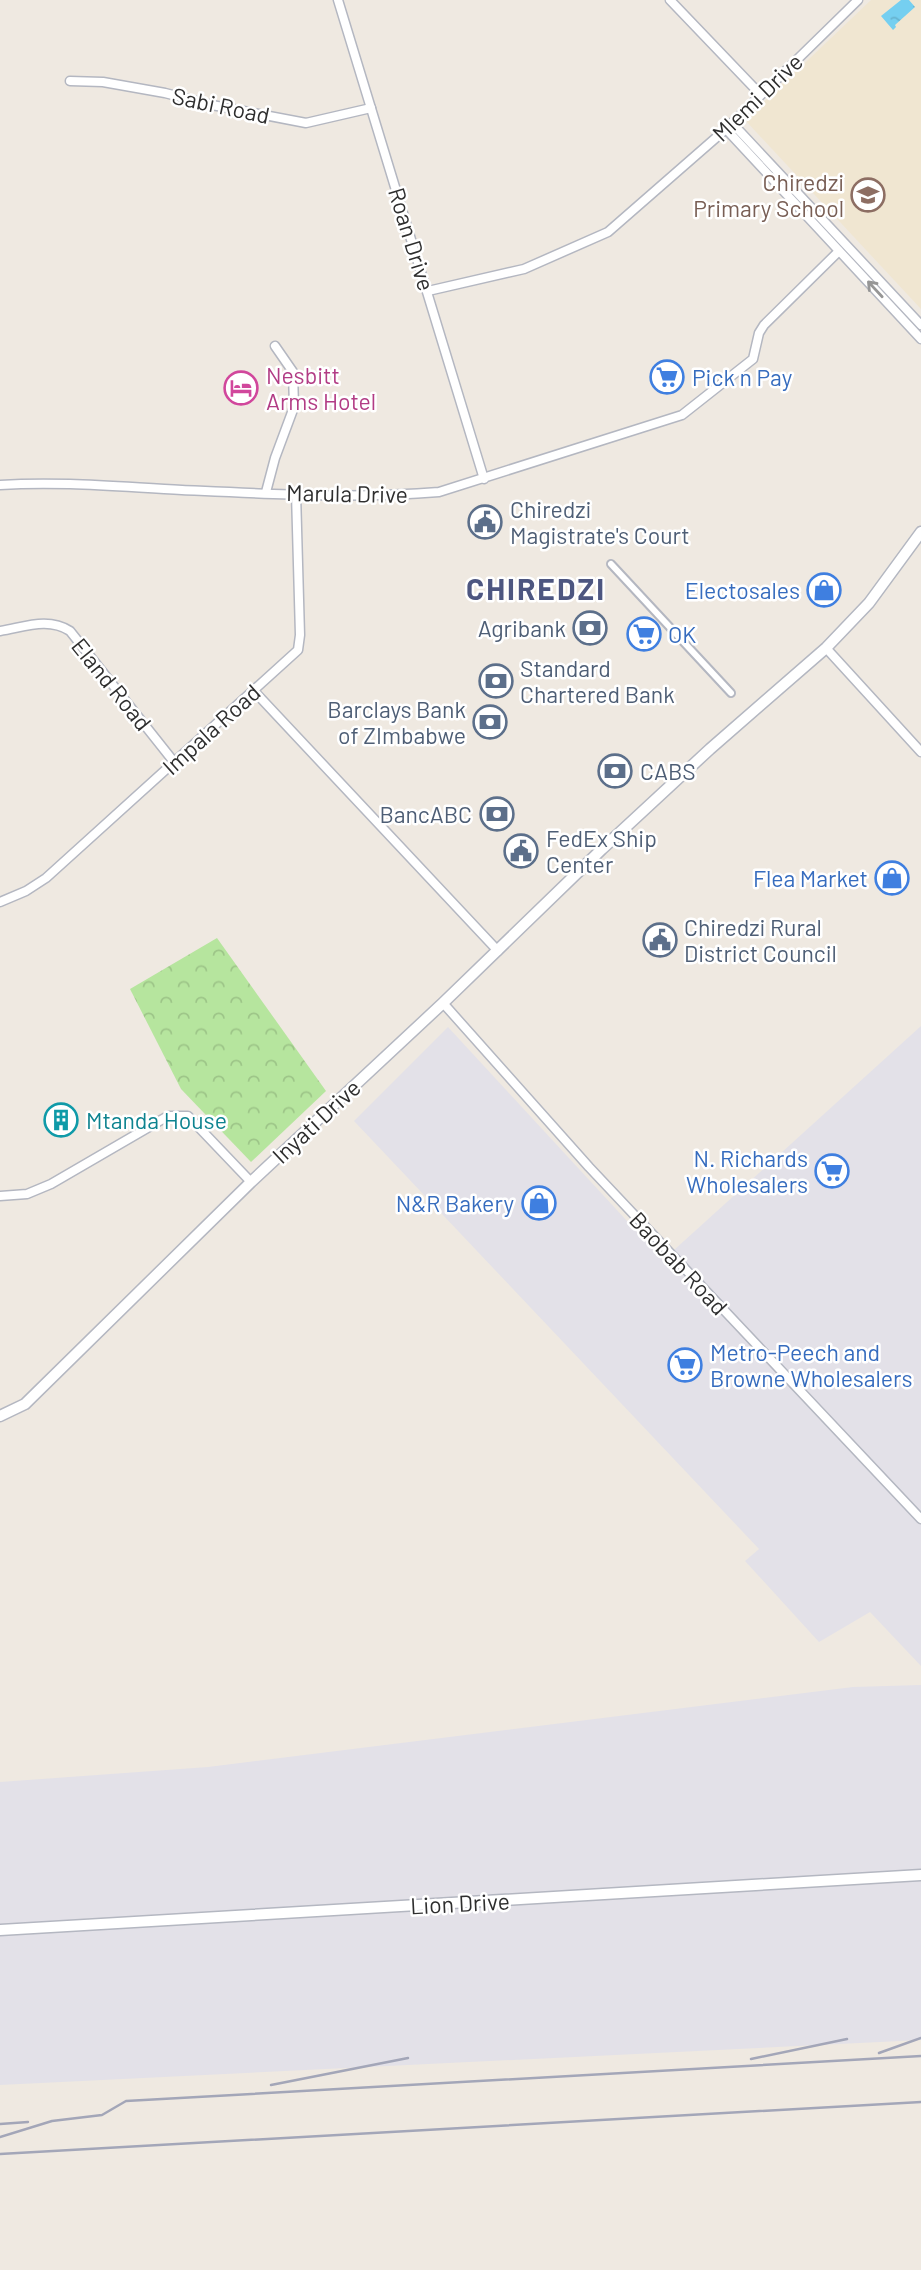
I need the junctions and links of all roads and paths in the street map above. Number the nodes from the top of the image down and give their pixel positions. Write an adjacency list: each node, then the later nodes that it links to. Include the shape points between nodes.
1 (338, 0): 6 (street, Roan Drive)
2 (670, 0): 5 (street)
3 (858, 0): 5 (street, Mlemi Drive)
4 (70, 81): 6 (street, Sabi Road, via 165,93 306,123)
5 (760, 94): 7 (street, Mlemi Drive)
6 (371, 108): 9 (street, Roan Drive)
7 (729, 126): 8 (street); 9 (street, Mlemi Drive, via 608,232 524,269); 10 (street)
8 (839, 251): 11 (street, one-way to 8); 13 (street, Marula Drive, via 764,325 753,359 682,415)
9 (428, 291): 13 (street, Roan Drive)
10 (921, 325)
11 (921, 339)
12 (275, 346): 15 (street, via 293,372 295,407)
13 (484, 479): 16 (street, Marula Drive, via 410,495)
14 (0, 485): 15 (street, Marula Drive, via 68,482)
15 (267, 492): 16 (street, Marula Drive)
16 (296, 493): 21 (street, Impala Road, via 298,650)
17 (921, 532): 20 (street, Inyati Drive, via 869,603)
18 (611, 564): 22 (street)
19 (0, 631): 24 (street, Eland Road, via 51,622 70,631)
20 (826, 648): 23 (street); 26 (street, Inyati Drive, via 710,749)
21 (254, 691): 24 (street, Impala Road); 26 (street)
22 (732, 692)
23 (921, 752)
24 (174, 762): 25 (street, Impala Road, via 46,877)
25 (0, 902)
26 (498, 951): 27 (street, Inyati Drive)
27 (443, 1003): 28 (street, Inyati Drive); 31 (street, Baobab Road, via 589,1167)
28 (251, 1182): 29 (street, via 188,1116 168,1116 51,1184 27,1194); 30 (street, Inyati Drive, via 25,1404)
29 (0, 1196)
30 (0, 1416)
31 (921, 1518)
32 (921, 1875): 33 (street, Lion Drive)
33 (0, 1930)

